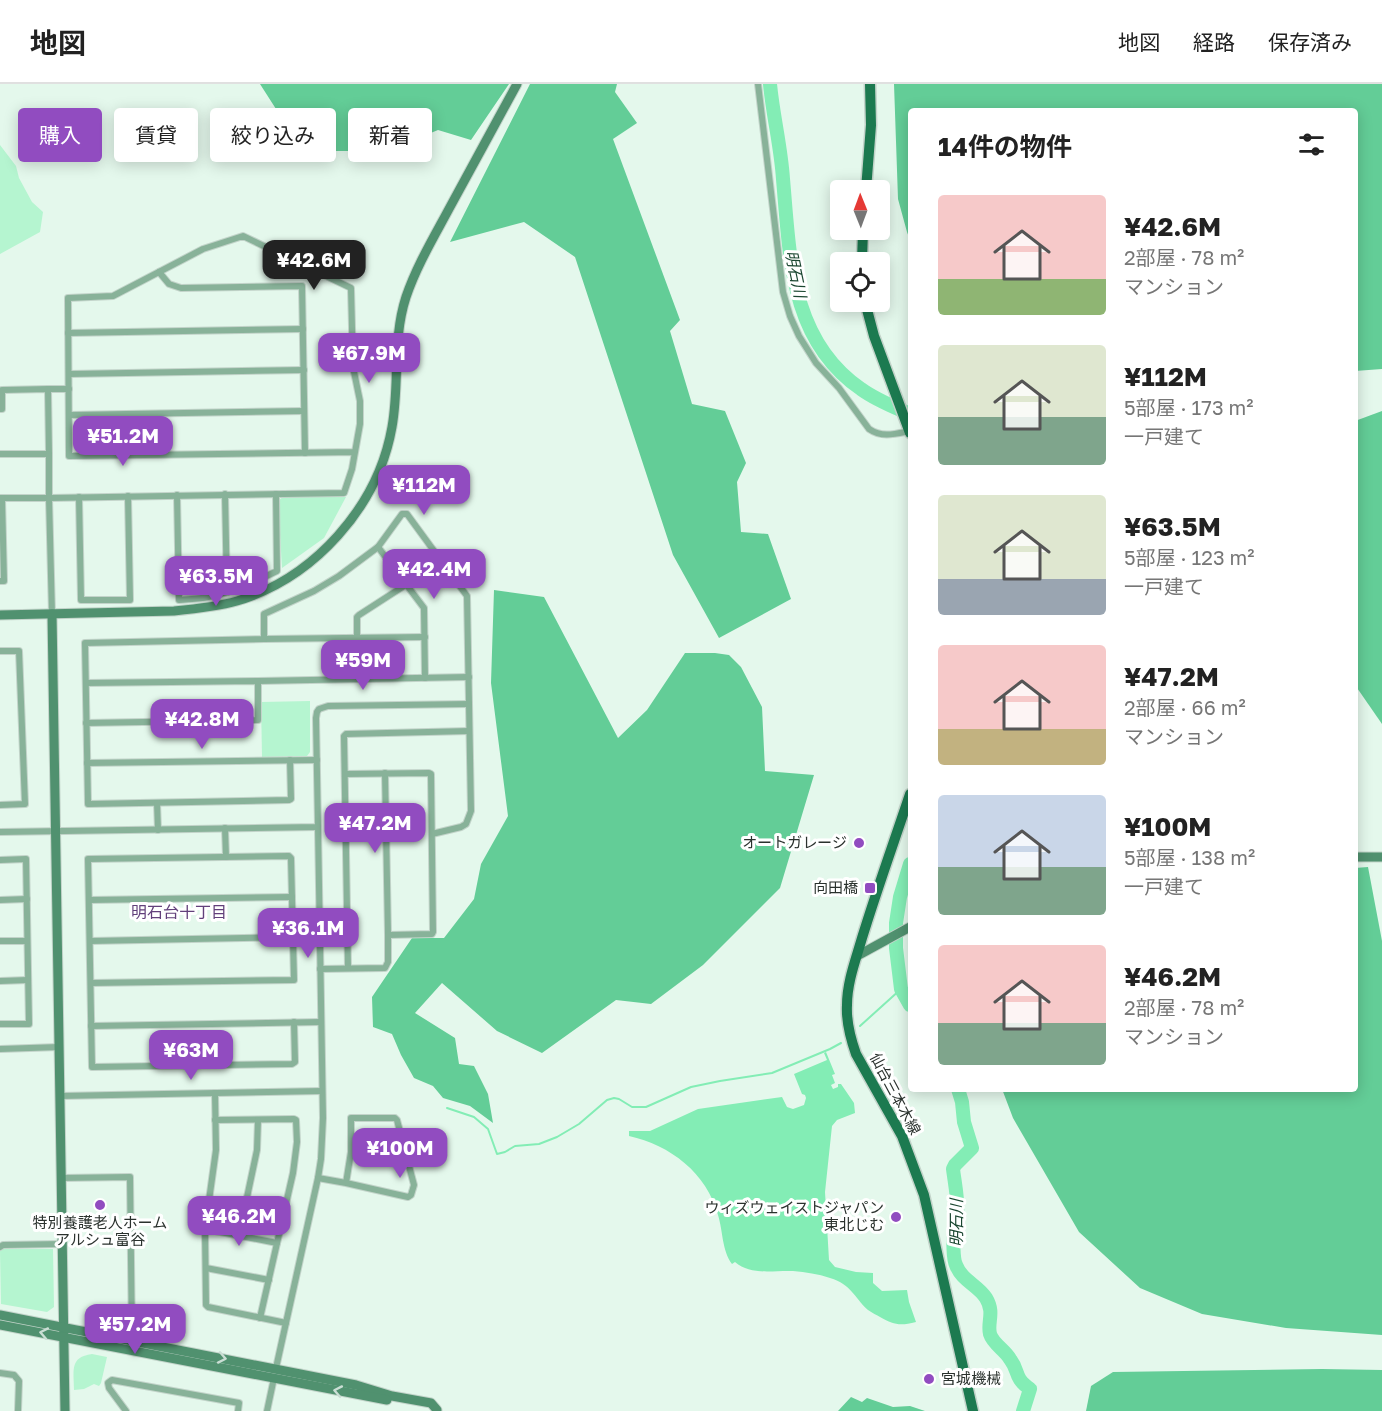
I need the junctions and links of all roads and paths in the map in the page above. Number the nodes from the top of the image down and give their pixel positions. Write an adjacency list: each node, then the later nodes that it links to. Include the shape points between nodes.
1 (517, 84): 34 (street, via 417,267 398,331 392,431 377,476 338,536 301,569 238,601 199,609)
2 (758, 84): 17 (street, via 783,292 790,316 816,363 869,429 880,435)
3 (870, 84): 4 (main road)
4 (867, 180)
5 (159, 272): 7 (street, via 170,284 181,288 302,286); 8 (street, via 113,296 68,298); 18 (street, via 203,249 243,236 351,288 353,367 360,401)
6 (868, 312): 16 (main road)
7 (303, 329): 8 (street); 9 (street)
8 (68, 333): 10 (street)
9 (304, 370): 10 (street); 14 (street)
10 (69, 374): 11 (street)
11 (69, 388): 12 (street); 15 (street)
12 (48, 389): 13 (street, via 2,390); 21 (street)
13 (0, 409)
14 (304, 411): 15 (street); 19 (street)
15 (69, 415): 19 (street, via 69,456)
16 (908, 426)
17 (908, 429)
18 (355, 452): 19 (street); 23 (street, via 344,493)
19 (305, 453)
20 (0, 454): 21 (street)
21 (49, 454): 28 (street)
22 (225, 494): 23 (street); 24 (street); 33 (street)
23 (276, 494): 33 (street, via 277,571)
24 (177, 495): 25 (street); 33 (street, via 179,600)
25 (128, 496): 26 (street); 26 (street, via 130,600 81,600)
26 (80, 497): 28 (street)
27 (1, 498): 28 (street); 29 (street)
28 (49, 498): 34 (street)
29 (2, 541): 31 (street, via 4,581)
30 (378, 547): 32 (street); 38 (street, via 314,591 264,614); 40 (street, via 402,514 407,514 466,593)
31 (0, 581)
32 (406, 584): 36 (street, via 424,608); 37 (street, via 357,617)
33 (227, 592)
34 (52, 614): 35 (street); 58 (street)
35 (0, 615)
36 (425, 637): 37 (street); 41 (street)
37 (357, 638): 38 (street)
38 (264, 639): 43 (street, via 85,643)
39 (0, 651): 54 (street, via 19,651 25,804)
40 (469, 677): 41 (street); 44 (street)
41 (426, 678): 42 (street)
42 (258, 681): 43 (street); 45 (street, via 258,720)
43 (86, 683): 45 (street)
44 (469, 704): 46 (street); 48 (street, via 322,707 316,712)
45 (86, 723): 49 (street)
46 (469, 731): 51 (street, via 346,734); 60 (street, via 469,816 461,827)
47 (290, 760): 48 (street); 49 (street); 53 (street, via 289,800)
48 (317, 760): 55 (street)
49 (87, 763): 53 (street, via 88,804)
50 (385, 773): 51 (street); 60 (street, via 431,774); 72 (street)
51 (345, 774): 78 (street)
52 (908, 800): 77 (main road, 仙台三本木線)
53 (157, 803): 57 (street)
54 (0, 805)
55 (318, 827): 56 (street); 69 (street)
56 (225, 828): 57 (street); 62 (street)
57 (158, 830): 58 (street)
58 (55, 831): 59 (street); 87 (street)
59 (0, 832)
60 (432, 834): 72 (street, via 433,932)
61 (1358, 856): 63 (street)
62 (226, 857): 65 (street, via 290,856); 68 (street, via 88,859)
63 (1382, 857)
64 (0, 860): 66 (street, via 26,859)
65 (292, 897): 68 (street); 70 (street)
66 (27, 899): 67 (street); 75 (street)
67 (0, 900)
68 (89, 900): 76 (street)
69 (320, 916): 70 (street); 79 (street)
70 (292, 917): 73 (street)
71 (907, 930): 77 (street)
72 (388, 935): 78 (street, via 385,968)
73 (293, 937): 76 (street); 82 (street, via 294,980)
74 (0, 941): 75 (street)
75 (27, 941): 80 (street)
76 (90, 941): 82 (street)
77 (857, 956): 118 (main road, 仙台三本木線, via 847,1002 849,1031 856,1054 902,1136 924,1195)
78 (348, 968): 79 (street)
79 (320, 969): 84 (street)
80 (28, 980): 81 (street); 85 (street, via 29,1024)
81 (0, 981)
82 (90, 983): 86 (street)
83 (294, 1022): 84 (street); 86 (street); 86 (street, via 292,1064 92,1067)
84 (321, 1022): 89 (street)
85 (0, 1024)
86 (91, 1026)
87 (58, 1047): 88 (street); 91 (street)
88 (0, 1049)
89 (322, 1091): 90 (street); 95 (street)
90 (214, 1093): 91 (street); 92 (street)
91 (59, 1096): 94 (street)
92 (215, 1120): 93 (street); 97 (street, via 216,1150)
93 (258, 1120): 98 (street, via 256,1157); 99 (street, via 296,1120 294,1163)
94 (61, 1178): 100 (street); 109 (street, via 130,1177)
95 (318, 1178): 96 (street); 106 (street)
96 (346, 1183): 96 (street, via 351,1118 395,1118 414,1185 411,1195)
97 (205, 1229): 98 (street); 102 (street)
98 (239, 1235): 99 (street)
99 (277, 1243): 103 (street)
100 (62, 1244): 101 (street); 108 (street)
101 (0, 1247)
102 (206, 1268): 103 (street); 105 (street, via 208,1307)
103 (269, 1280): 105 (street)
104 (0, 1315): 108 (street)
105 (260, 1318): 106 (street)
106 (286, 1323): 111 (street)
107 (0, 1325): 108 (street, one-way to 107)
108 (64, 1332): 109 (street); 111 (street); 113 (street)
109 (132, 1341): 111 (street, one-way to 111)
110 (0, 1373): 112 (street, via 14,1375 19,1381)
111 (275, 1373): 116 (street); 117 (street)
112 (18, 1411)
113 (65, 1411)
114 (126, 1411): 115 (street, via 109,1388 112,1380 239,1403)
115 (238, 1411)
116 (267, 1411)
117 (437, 1411)
118 (973, 1411)

